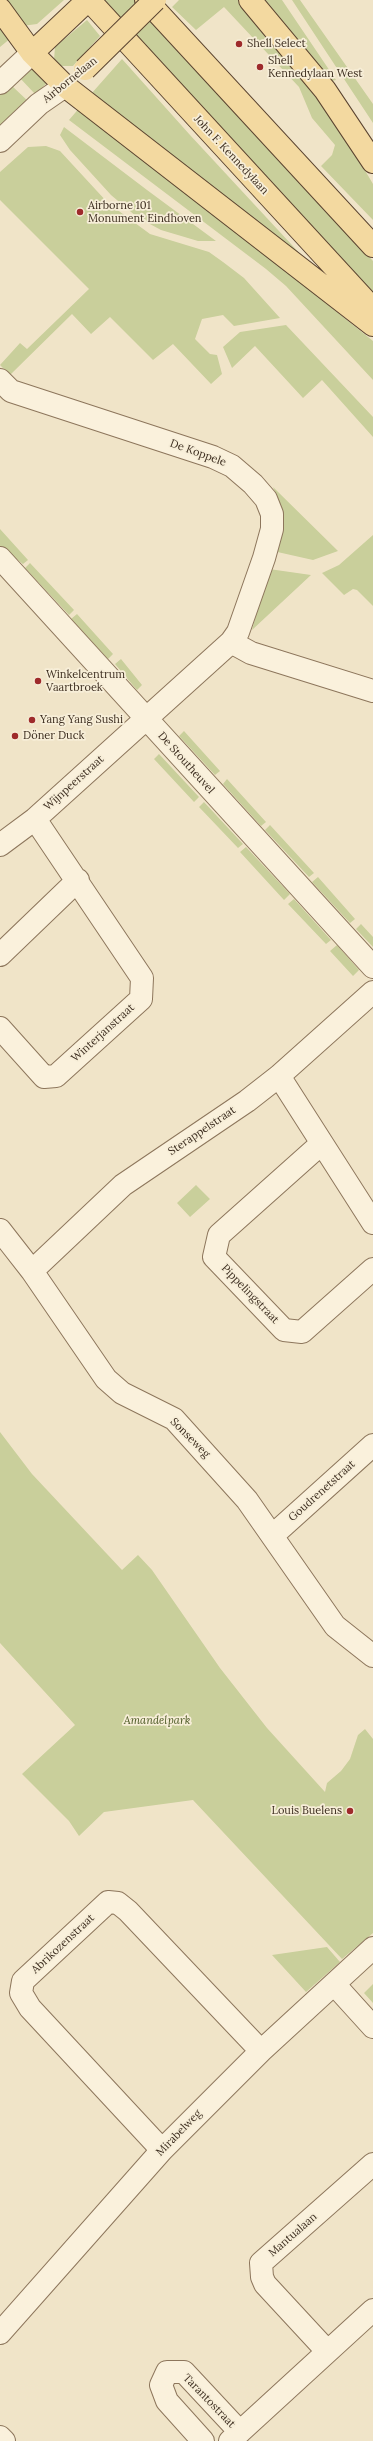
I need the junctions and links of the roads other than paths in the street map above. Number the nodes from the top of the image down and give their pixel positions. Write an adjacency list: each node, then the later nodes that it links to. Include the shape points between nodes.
1 (88, 0): 6 (main road); 12 (main road, John F. Kennedylaan)
2 (146, 0): 11 (main road)
3 (155, 0): 8 (main road, Airbornelaan, bridge)
4 (250, 0): 10 (main road, via 325,90)
5 (0, 9): 6 (main road)
6 (32, 53): 7 (street); 8 (main road)
7 (0, 83)
8 (66, 86): 9 (street, Airbornelaan, via 39,104); 13 (main road)
9 (0, 141)
10 (373, 162)
11 (373, 246)
12 (373, 309)
13 (373, 325)
14 (0, 380): 16 (street, De Koppele, via 11,391 213,457 232,466 257,488 266,499 272,514 272,529 262,566 238,632)
15 (0, 558): 18 (street, De Stoutheuvel)
16 (231, 642): 17 (street, via 251,654); 18 (street, De Koppele)
17 (373, 691)
18 (146, 719): 19 (street, Wijnpeerstraat); 23 (street, De Stoutheuvel)
19 (35, 819): 20 (street, Wijnpeerstraat); 21 (street, Winterjanstraat)
20 (0, 845)
21 (78, 880): 22 (street); 25 (street, Winterjanstraat, via 142,978 141,999 56,1076 44,1077)
22 (0, 955)
23 (373, 967)
24 (373, 992): 26 (street, Sterappelstraat)
25 (0, 1028)
26 (279, 1076): 27 (street); 31 (street, Sterappelstraat, via 247,1101 122,1185)
27 (321, 1144): 28 (street); 30 (street, Pippelingstraat, via 219,1235 214,1257 284,1330 302,1332)
28 (373, 1223)
29 (0, 1230): 31 (street, Sonseweg)
30 (373, 1268)
31 (32, 1271): 33 (street, Sonseweg, via 106,1379 122,1393 174,1419 246,1500)
32 (373, 1445): 33 (street, Goudrenetstraat)
33 (272, 1536): 34 (street, Sonseweg, via 335,1626)
34 (373, 1656)
35 (373, 1948): 36 (street, Mirabelweg)
36 (334, 1984): 37 (street); 38 (street, Mirabelweg)
37 (373, 2027)
38 (261, 2051): 39 (street, Mirabelweg); 39 (street, Abrikozenstraat, via 118,1903 108,1902 23,1981 21,1993 30,2008)
39 (162, 2150): 42 (street, Mirabelweg)
40 (373, 2164): 43 (street, Mantualaan, via 261,2263 265,2284)
41 (373, 2310): 43 (street, Tarantostraat)
42 (0, 2333)
43 (327, 2351): 45 (street, Tarantostraat)
44 (0, 2437): 46 (street)
45 (235, 2437): 47 (street, Tarantostraat, via 184,2372 167,2372 160,2385 167,2401)
46 (4, 2441)
47 (203, 2441)

